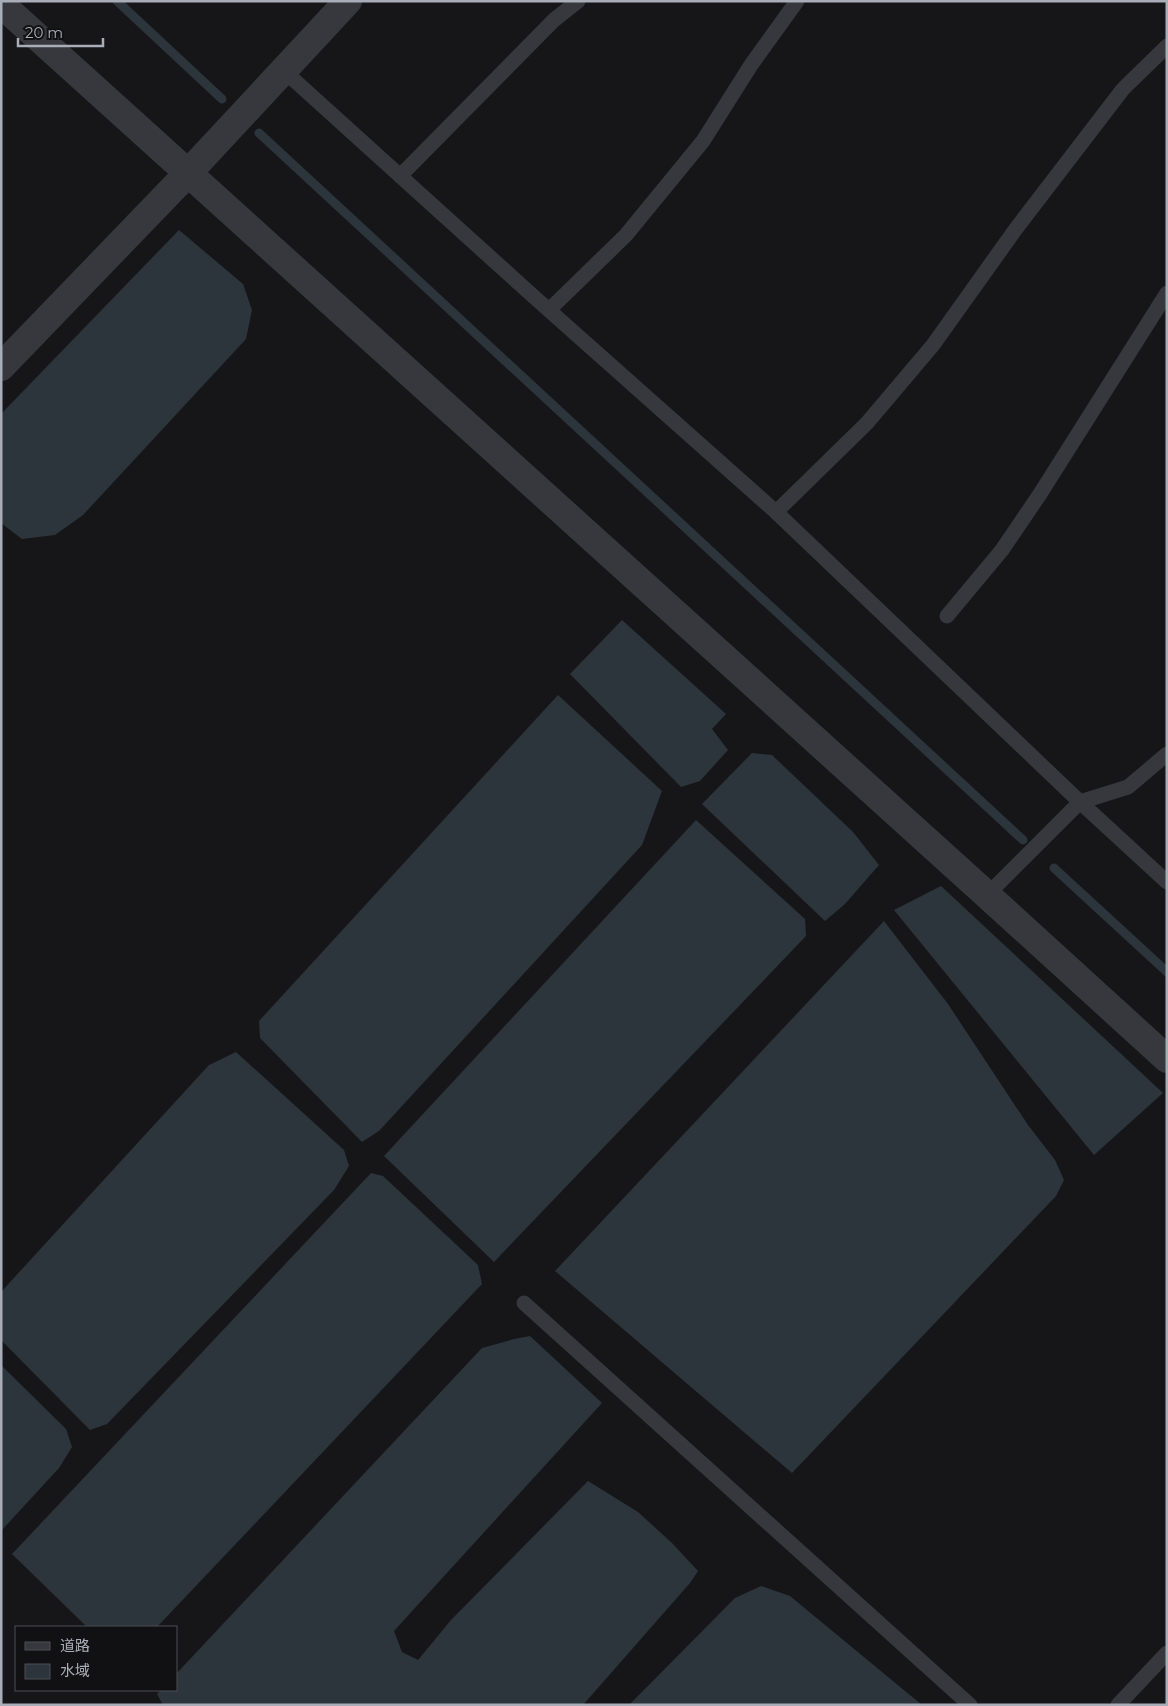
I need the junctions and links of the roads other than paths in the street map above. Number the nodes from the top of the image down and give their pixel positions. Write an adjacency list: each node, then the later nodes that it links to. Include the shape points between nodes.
1 (348, 1): 6 (street)
2 (578, 1): 8 (lane, via 554,20)
3 (797, 1): 10 (lane, via 703,141 626,235)
4 (1, 4): 7 (street)
5 (1167, 46): 12 (lane, via 1123,89 1014,230 933,345 867,423)
6 (284, 70): 7 (street); 8 (lane)
7 (189, 172): 11 (street); 17 (street)
8 (400, 176): 10 (lane)
9 (1167, 293): 13 (lane, via 1002,550)
10 (549, 310): 12 (lane)
11 (1, 367)
12 (776, 512): 15 (lane)
13 (947, 616)
14 (1167, 754): 15 (lane, via 1128,787)
15 (1080, 802): 16 (lane); 17 (lane)
16 (1167, 882)
17 (987, 895): 18 (street)
18 (1167, 1059)
19 (524, 1303): 21 (lane)
20 (1167, 1653): 22 (lane)
21 (970, 1705)
22 (1118, 1705)

